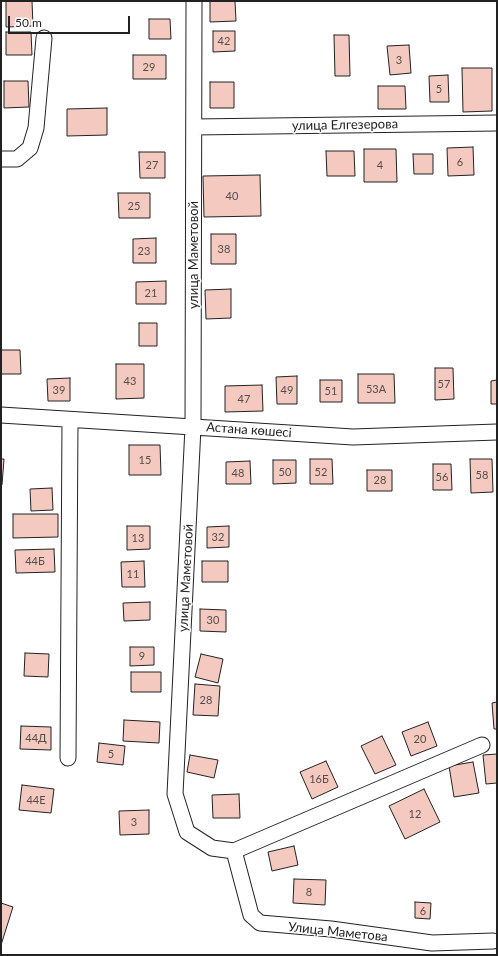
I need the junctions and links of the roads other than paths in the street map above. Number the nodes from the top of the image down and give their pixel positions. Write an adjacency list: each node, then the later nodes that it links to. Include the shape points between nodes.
1 (194, 1): 4 (street, улица Маметовой)
2 (44, 38): 5 (street, via 36,128 30,148 17,159)
3 (497, 123): 4 (street, улица Елгезерова)
4 (194, 127): 8 (street, улица Маметовой)
5 (1, 159)
6 (1, 415): 7 (street, Астана көшесі)
7 (70, 420): 8 (street, Астана көшесі); 11 (street)
8 (193, 427): 9 (street, Астана көшесі, via 353,437); 12 (street, улица Маметовой, via 175,794 187,832 212,848)
9 (497, 432)
10 (482, 745): 12 (street)
11 (68, 758)
12 (234, 851): 13 (street, Улица Маметова, via 251,915 260,923 331,929 432,943)
13 (493, 941)

